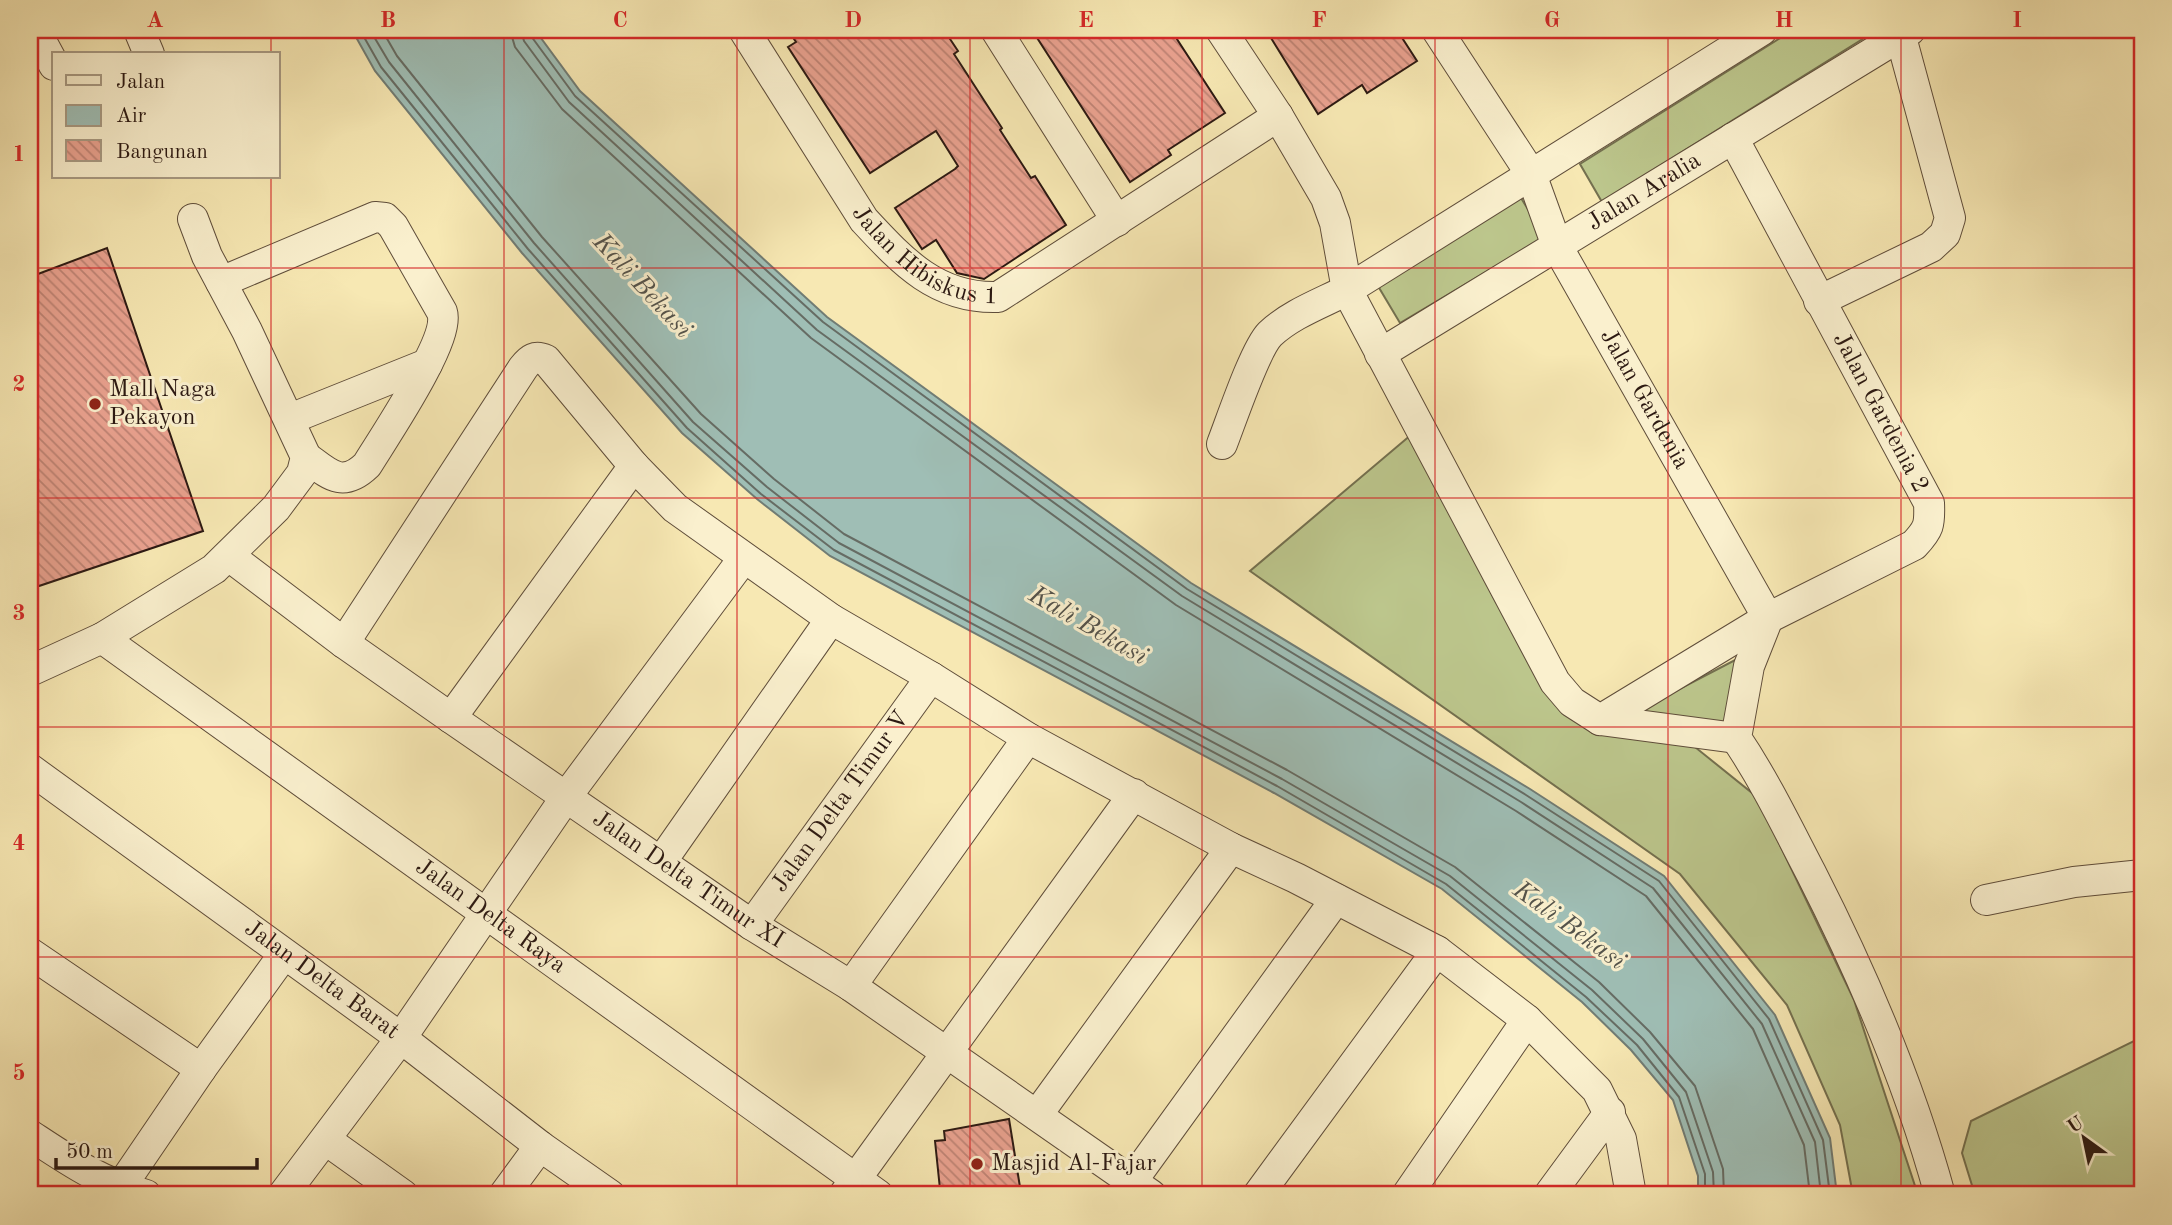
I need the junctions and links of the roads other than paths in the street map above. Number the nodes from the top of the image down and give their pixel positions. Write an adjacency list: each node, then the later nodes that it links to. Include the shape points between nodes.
1 (36, 30): 10 (street)
2 (139, 30): 9 (street)
3 (744, 30): 15 (street, Jalan Hibiskus 1, via 864,220 924,277 976,298 998,297)
4 (996, 30): 15 (street)
5 (1221, 30): 11 (street)
6 (1437, 30): 13 (street, Jalan Gardenia)
7 (1762, 30): 13 (street)
8 (1903, 32): 12 (street, Jalan Aralia); 19 (street, via 1950,218 1945,234 1931,247)
9 (148, 52)
10 (52, 61)
11 (1279, 116): 15 (street, Jalan Hibiskus 1); 18 (street, via 1330,208)
12 (1733, 138): 16 (street, Jalan Aralia); 19 (street, Jalan Gardenia 2)
13 (1531, 174): 16 (street, Jalan Gardenia); 18 (street)
14 (193, 219): 17 (street)
15 (1117, 221)
16 (1556, 246): 20 (street, Jalan Aralia); 28 (street, Jalan Gardenia)
17 (221, 282): 21 (street, via 375,217 385,218 444,319); 22 (street)
18 (1347, 290): 20 (street); 23 (street, via 1268,337)
19 (1819, 300): 28 (street, Jalan Gardenia 2, via 1928,503 1930,523 1914,545)
20 (1380, 354): 35 (street, via 1555,682 1572,702)
21 (427, 364): 22 (street); 24 (street, via 357,474 344,479 331,475)
22 (290, 419): 24 (street)
23 (1222, 444)
24 (306, 457): 26 (street, via 302,473 276,508)
25 (634, 466): 27 (street, via 675,508); 31 (street, via 546,360 534,358 523,368); 34 (street)
26 (229, 556): 30 (street); 31 (street, Jalan Delta Timur XI)
27 (743, 559): 29 (street); 40 (street)
28 (1768, 618): 35 (street, Jalan Gardenia 2); 37 (street, via 1749,666)
29 (831, 620): 33 (street); 42 (street)
30 (102, 638): 32 (street); 46 (street, Jalan Delta Raya)
31 (344, 643): 34 (street, Jalan Delta Timur XI)
32 (30, 671)
33 (931, 677): 36 (street); 47 (street, Jalan Delta Timur V)
34 (451, 718): 40 (street, Jalan Delta Timur XI)
35 (1600, 720): 37 (street)
36 (1028, 738): 39 (street); 51 (street)
37 (1735, 738): 72 (street, via 1764,780 1831,912 1909,1103)
38 (30, 769): 50 (street, Jalan Delta Barat)
39 (1134, 794): 41 (street); 54 (street)
40 (566, 797): 42 (street, Jalan Delta Timur XI); 46 (street)
41 (1231, 848): 44 (street); 57 (street)
42 (661, 862): 47 (street, Jalan Delta Timur XI)
43 (2142, 874): 45 (street, via 2074,881)
44 (1336, 899): 48 (street); 61 (street)
45 (1986, 900)
46 (487, 914): 53 (street); 62 (street, Jalan Delta Raya)
47 (752, 925): 51 (street, Jalan Delta Timur XI)
48 (1437, 951): 52 (street); 68 (street)
49 (30, 953): 55 (street)
50 (284, 954): 53 (street, Jalan Delta Barat); 55 (street)
51 (851, 986): 54 (street, Jalan Delta Timur XI)
52 (1527, 1020): 56 (street, via 1584,1075); 69 (street)
53 (401, 1038): 59 (street); 60 (street, Jalan Delta Barat)
54 (946, 1052): 57 (street, Jalan Delta Timur XI); 62 (street)
55 (201, 1069): 63 (street)
56 (1609, 1112): 70 (street); 71 (street, via 1621,1139)
57 (1037, 1115): 61 (street, Jalan Delta Timur XI)
58 (30, 1135): 63 (street, via 84,1171)
59 (326, 1140): 64 (street); 65 (street)
60 (540, 1146): 66 (street); 67 (street, Jalan Delta Barat)
61 (1141, 1188)
62 (859, 1190)
63 (133, 1191)
64 (283, 1195)
65 (403, 1195)
66 (504, 1195)
67 (610, 1195)
68 (1258, 1195)
69 (1406, 1195)
70 (1549, 1195)
71 (1631, 1195)
72 (1940, 1195)

